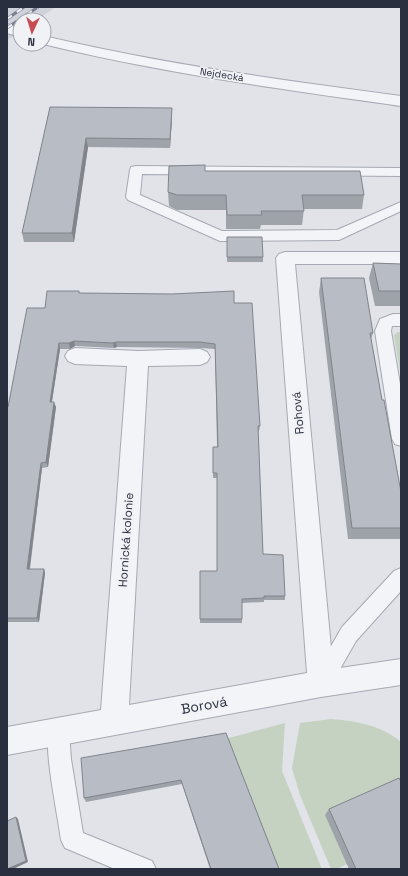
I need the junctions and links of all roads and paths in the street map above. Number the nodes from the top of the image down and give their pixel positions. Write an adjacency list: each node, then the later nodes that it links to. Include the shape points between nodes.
1 (52, 42): 2 (street, Nejdecká, via 100,54)
2 (401, 101)
3 (401, 172): 5 (lane, via 136,170 133,197 220,236)
4 (401, 206): 5 (lane, via 339,235)
5 (280, 236): 6 (lane)
6 (285, 258): 7 (street); 15 (street, Rohová)
7 (401, 258)
8 (401, 320): 12 (lane, via 385,324 383,331)
9 (75, 356): 11 (street)
10 (200, 357): 11 (street)
11 (138, 359): 16 (street, Hornická kolonie)
12 (401, 439)
13 (401, 577): 15 (lane, via 348,634)
14 (400, 675): 15 (street, Borová)
15 (321, 684): 16 (street, Borová)
16 (114, 721): 17 (street, Borová)
17 (58, 732): 18 (street, Borová); 19 (lane, via 73,840)
18 (7, 741)
19 (144, 869)

